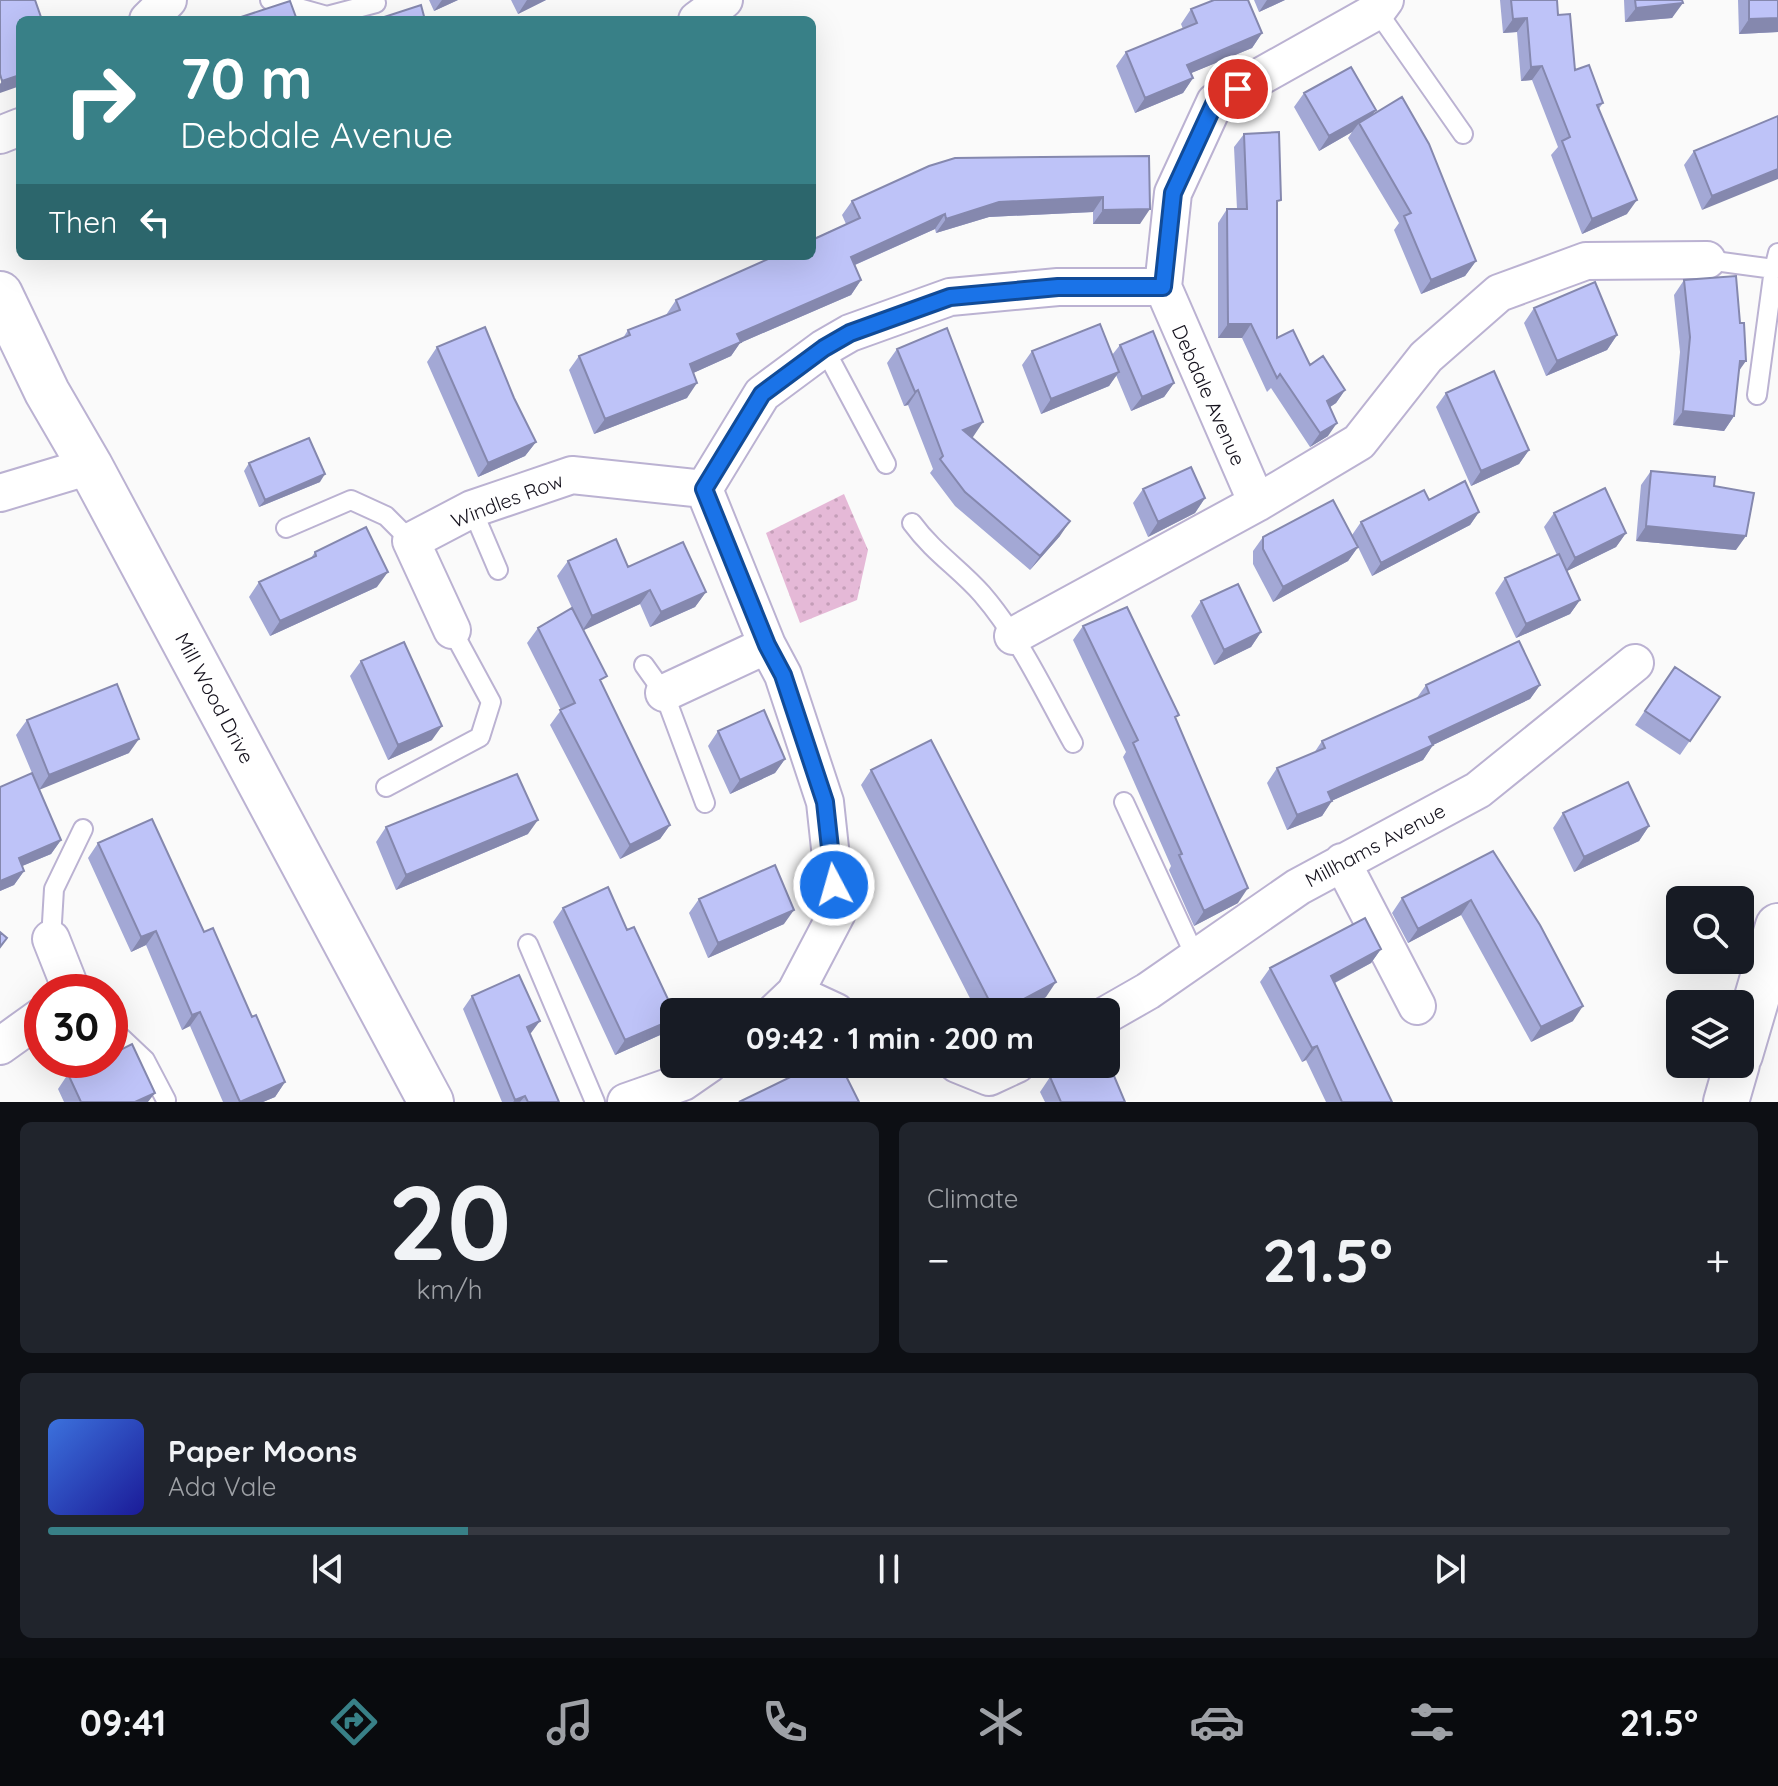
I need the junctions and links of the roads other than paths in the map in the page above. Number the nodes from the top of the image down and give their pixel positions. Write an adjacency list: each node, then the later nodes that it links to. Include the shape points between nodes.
1 (168, 0): 6 (street)
2 (270, 0): 4 (lane, via 327,16)
3 (724, 0): 7 (street)
4 (376, 3)
5 (1381, 6): 8 (lane); 11 (street, via 1215,102 1173,193)
6 (152, 16)
7 (702, 16)
8 (1463, 134)
9 (1707, 260): 10 (lane); 19 (street, via 1586,261 1499,293 1426,357 1359,442)
10 (1776, 261): 14 (lane)
11 (1163, 287): 13 (street, via 1058,287 950,297 850,333); 19 (street, Debdale Avenue)
12 (0, 294): 16 (street, Mill Wood Drive)
13 (824, 348): 15 (lane); 17 (street, via 762,394)
14 (1757, 395)
15 (886, 464)
16 (90, 466): 18 (street); 51 (street, Mill Wood Drive)
17 (704, 489): 20 (street, Windles Row, via 572,475); 27 (street)
18 (0, 493)
19 (1257, 503): 26 (street)
20 (472, 509): 23 (street, Windles Row); 24 (lane)
21 (912, 523): 26 (lane, via 928,545 981,593)
22 (286, 528): 23 (lane, via 351,500 386,516)
23 (411, 541): 25 (street)
24 (498, 570)
25 (452, 630): 31 (lane, via 491,702 480,737)
26 (1013, 636): 30 (lane)
27 (767, 645): 29 (street); 41 (street, via 783,675 825,802 837,913)
28 (1635, 663): 35 (street, Millhams Avenue, via 1478,790)
29 (654, 679): 33 (lane)
30 (1073, 743)
31 (386, 787)
32 (1124, 802): 39 (lane)
33 (705, 803)
34 (83, 829): 37 (lane, via 54,889)
35 (1342, 862): 39 (street, Millhams Avenue); 42 (street)
36 (1778, 926): 44 (street)
37 (51, 939): 40 (street)
38 (528, 944): 52 (lane)
39 (1196, 958): 43 (street, Millhams Avenue)
40 (65, 974)
41 (787, 998)
42 (1417, 1006)
43 (1120, 1007)
44 (1754, 1007)
45 (24, 1029): 47 (street)
46 (128, 1044): 50 (lane, via 145,1060)
47 (0, 1046)
48 (1733, 1078): 54 (street)
49 (695, 1083): 53 (street)
50 (166, 1100)
51 (431, 1102)
52 (595, 1102)
53 (626, 1102)
54 (1726, 1102)

